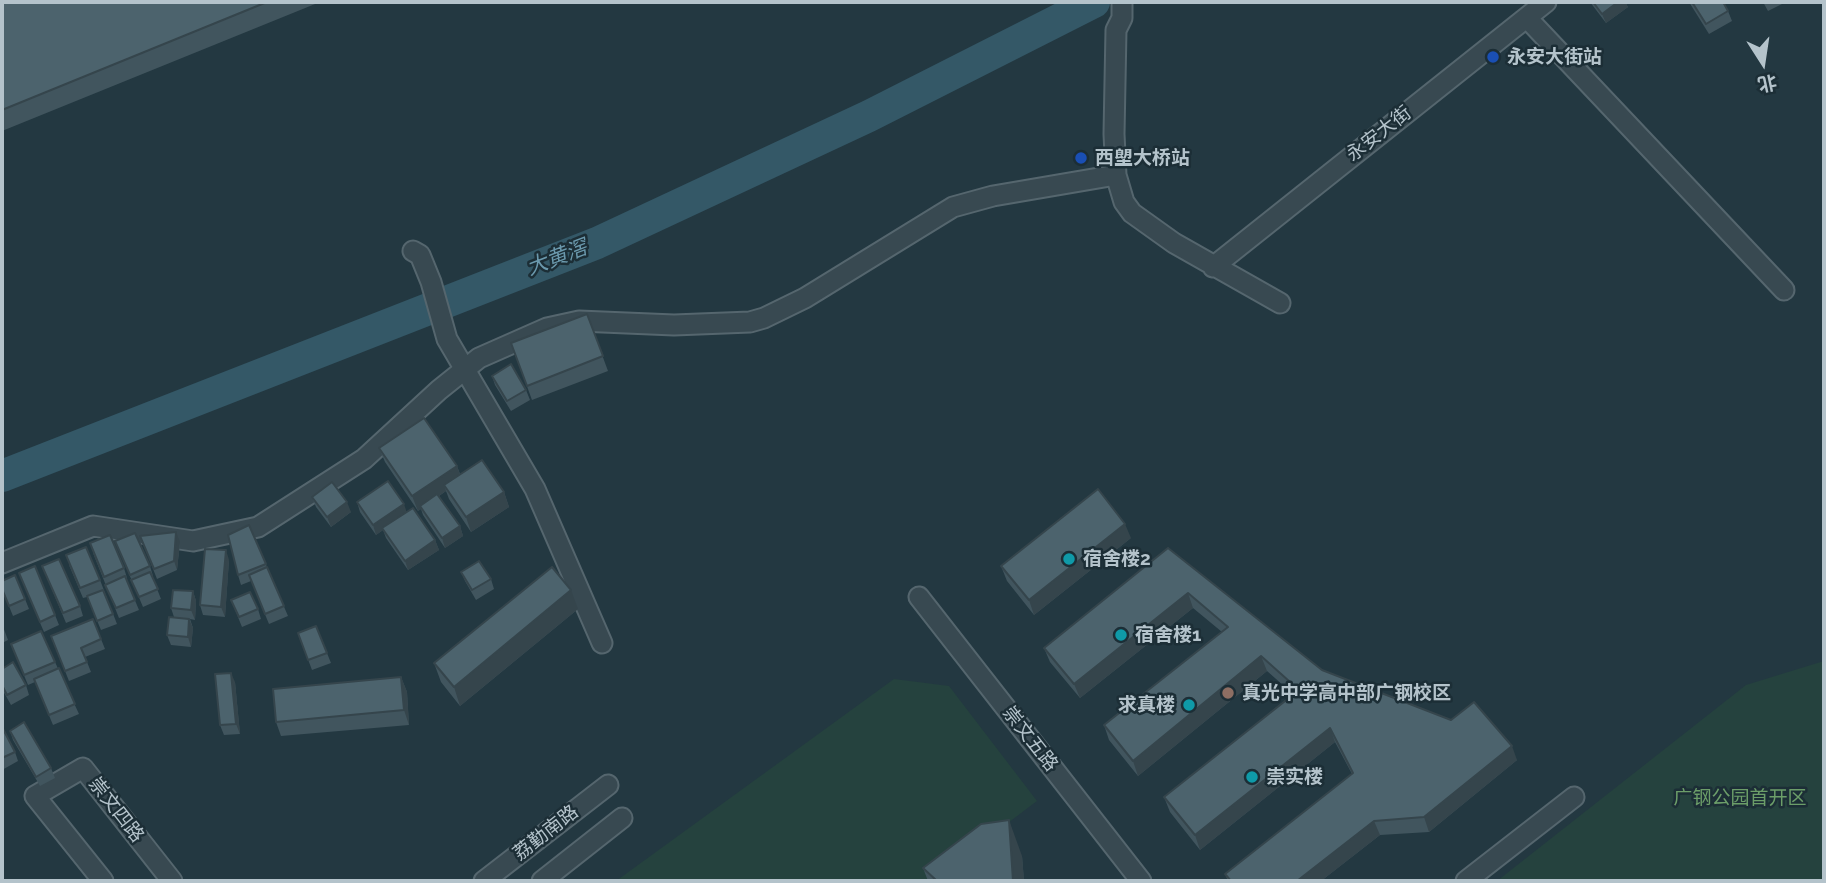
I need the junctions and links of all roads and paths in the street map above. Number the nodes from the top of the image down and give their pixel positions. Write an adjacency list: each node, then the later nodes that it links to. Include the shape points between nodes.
1 (1546, 2): 3 (street, 永安大街)
2 (1122, 10): 4 (street, via 1116,30)
3 (1527, 18): 6 (street, 永安大街); 7 (street)
4 (1116, 174): 6 (street, via 1119,191 1132,213); 9 (street, via 953,207 805,298 764,318 722,324 564,323 498,349)
5 (413, 251): 9 (street, via 420,255 447,339)
6 (1213, 267): 8 (street)
7 (1784, 290)
8 (1280, 303)
9 (464, 369): 10 (street, via 364,459 258,527 193,541 93,526); 12 (street, via 535,489)
10 (2, 563)
11 (919, 597): 20 (street, 崇文五路)
12 (602, 643)
13 (608, 785): 18 (street, 荔勤南路)
14 (1574, 797): 21 (street)
15 (622, 818): 19 (street, 荔勤南路)
16 (103, 881): 17 (street, 崇文四路, via 35,796 83,768)
17 (172, 881)
18 (484, 881)
19 (542, 881)
20 (1141, 881)
21 (1466, 881)

